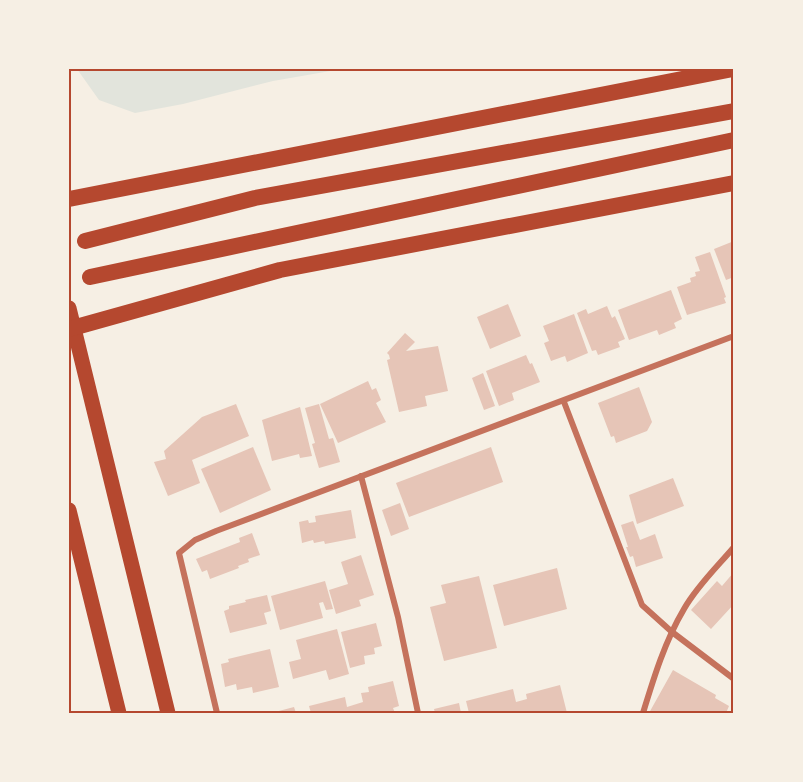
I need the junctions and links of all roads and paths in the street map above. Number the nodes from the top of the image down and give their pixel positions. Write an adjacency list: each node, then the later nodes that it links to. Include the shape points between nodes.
1 (734, 69): 5 (highway)
2 (734, 111): 6 (highway, via 255,198)
3 (734, 140): 7 (highway)
4 (734, 183): 9 (highway, via 280,270)
5 (69, 199)
6 (85, 241)
7 (90, 277)
8 (69, 308): 9 (main road)
9 (72, 329): 18 (main road)
10 (734, 336): 11 (street)
11 (564, 402): 12 (street); 15 (street, via 642,604)
12 (361, 476): 19 (street, via 216,531 179,553); 20 (street, via 398,617)
13 (69, 510): 17 (main road)
14 (734, 547): 15 (street, via 685,606)
15 (672, 632): 16 (street); 21 (street)
16 (734, 679)
17 (119, 713)
18 (168, 713)
19 (217, 713)
20 (418, 713)
21 (643, 713)

